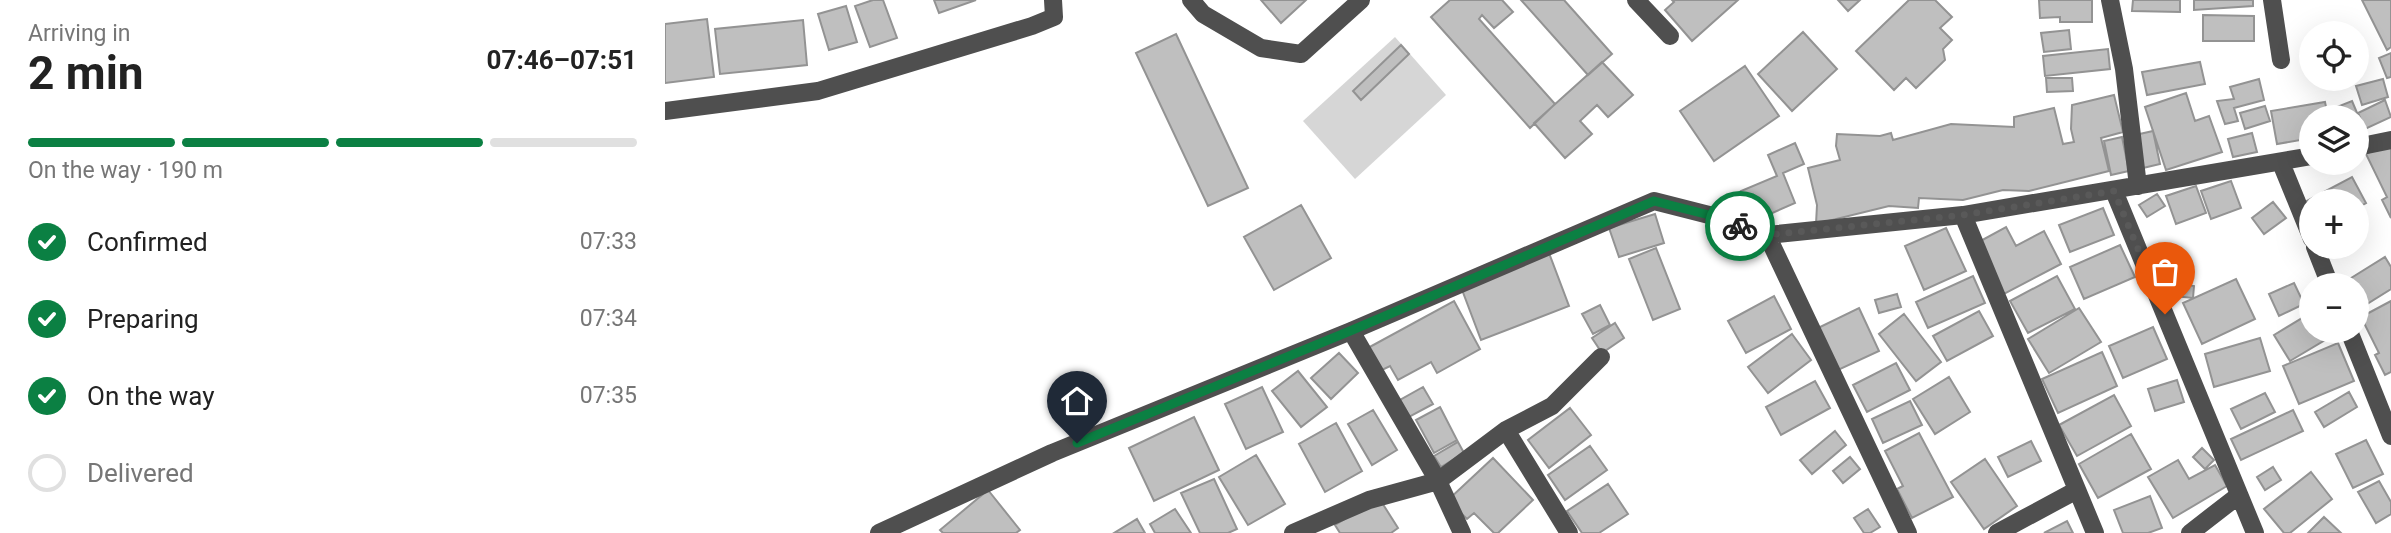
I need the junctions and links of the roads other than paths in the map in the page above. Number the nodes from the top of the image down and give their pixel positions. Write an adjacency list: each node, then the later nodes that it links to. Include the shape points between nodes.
1 (1053, 0): 9 (street, via 1054,17 1032,26 818,91)
2 (1191, 0): 3 (street, via 1203,14 1261,48 1301,54)
3 (1361, 0)
4 (1636, 0): 7 (street)
5 (2110, 0): 14 (street, via 2124,69)
6 (2272, 0): 8 (street)
7 (1670, 36)
8 (2281, 60)
9 (665, 111)
10 (2391, 140): 11 (street)
11 (2369, 145)
12 (2299, 159): 13 (street)
13 (2281, 163): 14 (street); 16 (street)
14 (2138, 186): 15 (street)
15 (2114, 191): 17 (street); 26 (street)
16 (2299, 207)
17 (1963, 215): 18 (street); 25 (street)
18 (1767, 235): 19 (street, via 1654,201); 31 (street)
19 (1350, 331): 24 (street); 27 (street, via 1052,453)
20 (2354, 343): 23 (street)
21 (1601, 357): 22 (street, via 1552,406)
22 (1506, 430): 24 (street); 30 (street)
23 (2391, 436)
24 (1438, 481): 28 (street, via 1369,500); 29 (street)
25 (2077, 490): 32 (street); 33 (street)
26 (2239, 495): 34 (street); 35 (street)
27 (879, 533)
28 (1293, 533)
29 (1462, 533)
30 (1569, 533)
31 (1908, 533)
32 (1997, 533)
33 (2095, 533)
34 (2190, 533)
35 (2255, 533)

